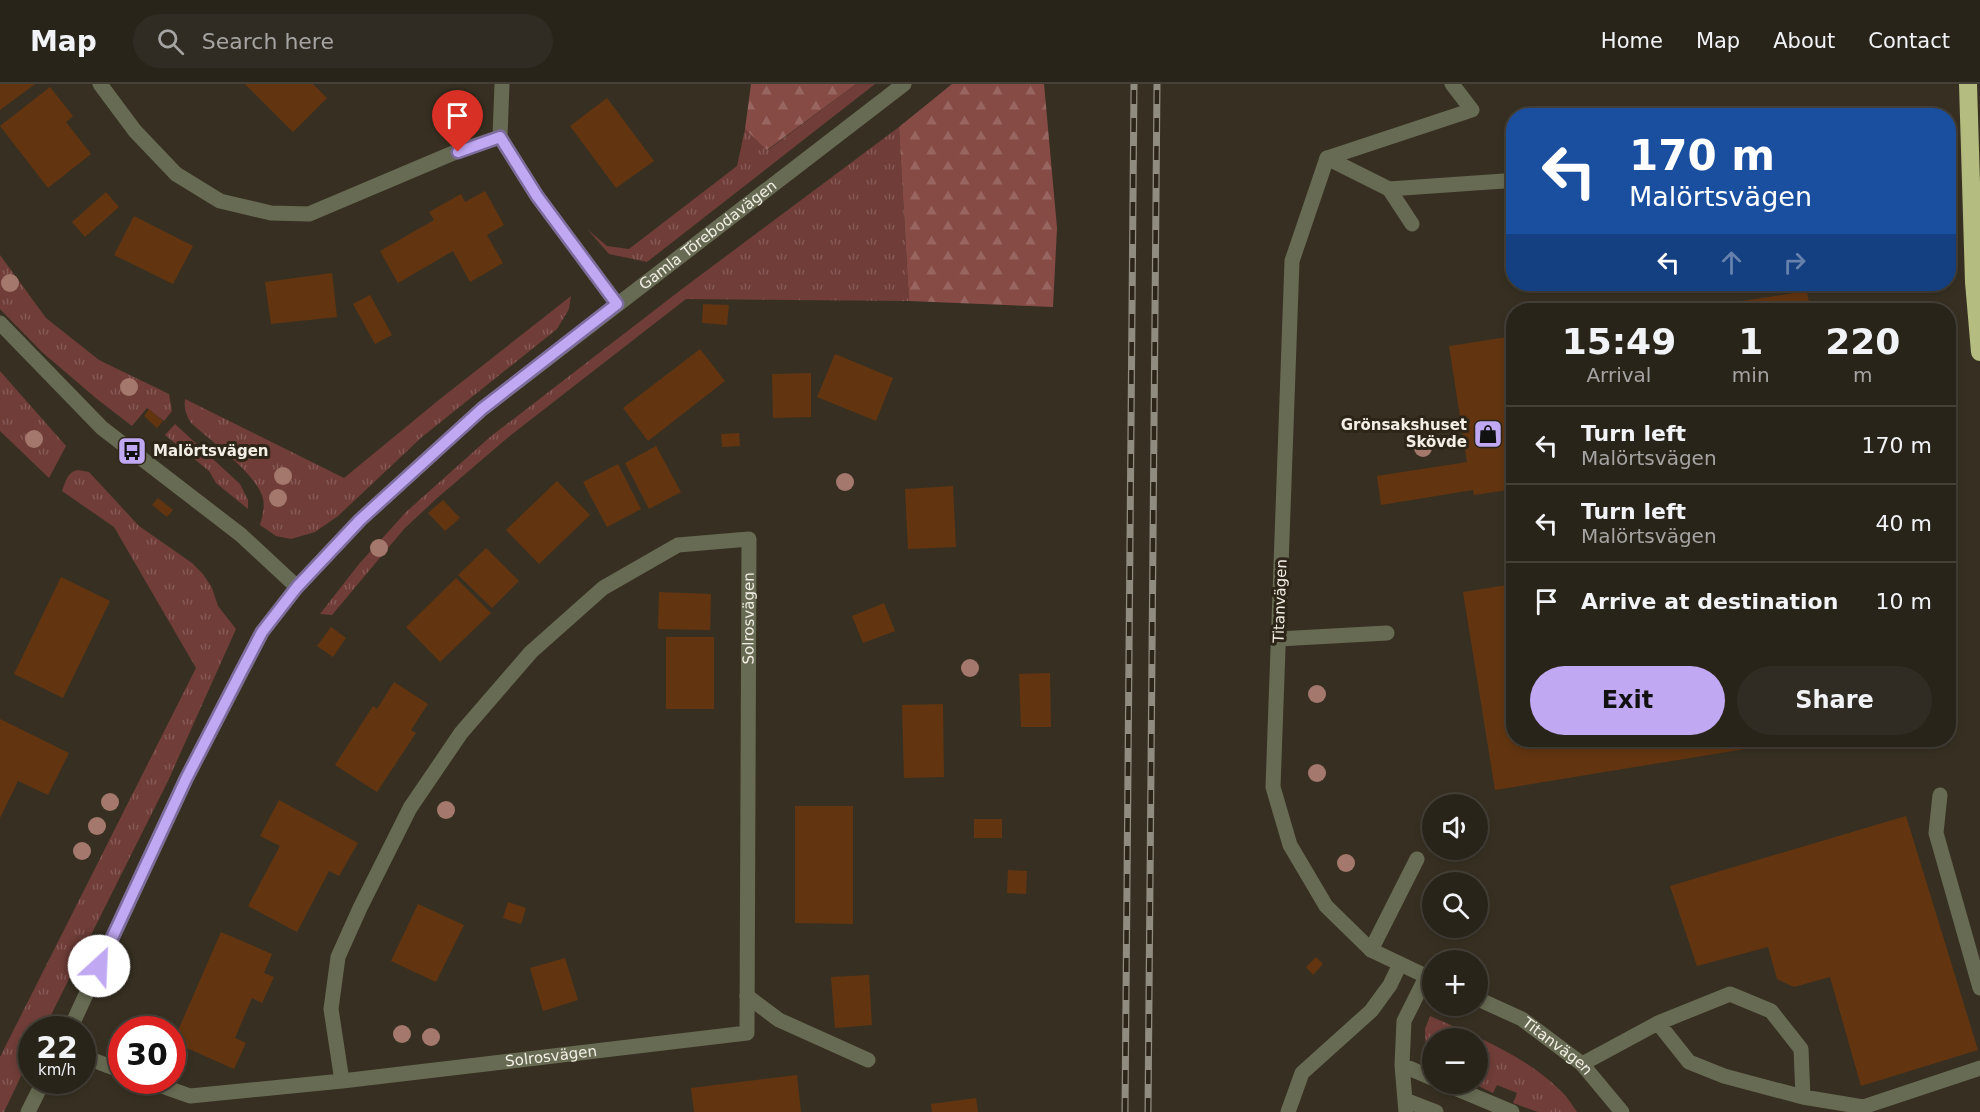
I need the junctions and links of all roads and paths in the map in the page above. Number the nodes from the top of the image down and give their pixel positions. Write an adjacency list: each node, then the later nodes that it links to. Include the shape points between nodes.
1 (100, 84): 6 (street, via 176,174 220,201 271,213 309,214)
2 (502, 84): 6 (street)
3 (904, 84): 11 (street, Gamla Törebodavägen)
4 (1452, 84): 7 (street, via 1472,110)
5 (1968, 84): 13 (highway)
6 (500, 137): 11 (street, via 537,196)
7 (1327, 158): 9 (street); 16 (street, Titanvägen, via 1292,261)
8 (1504, 181): 9 (street)
9 (1389, 189): 10 (street)
10 (1412, 224)
11 (617, 304): 14 (street, Gamla Törebodavägen, via 482,409 360,520)
12 (0, 323): 14 (street, via 102,428 241,535)
13 (1980, 352)
14 (297, 587): 26 (street, Gamla Törebodavägen, via 262,632 186,779)
15 (1387, 633): 16 (street)
16 (1278, 639): 19 (street, Titanvägen, via 1273,787 1290,845 1326,906)
17 (1940, 795): 22 (street, via 1936,834)
18 (1417, 859): 19 (street)
19 (1371, 950): 20 (street, Titanvägen)
20 (1400, 964): 21 (street, Titanvägen); 40 (street, via 1371,1011 1302,1073)
21 (1422, 975)
22 (1980, 988)
23 (1422, 990): 30 (street, via 1404,1021)
24 (747, 996): 28 (street, via 779,1020); 33 (street, Solrosvägen, via 747,1034); 33 (street, Solrosvägen, via 749,539 678,545 603,588 531,652 461,733 410,808 338,957 331,1009)
25 (1488, 1004): 29 (street, Titanvägen, via 1522,1019)
26 (76, 1016)
27 (1658, 1023): 29 (street); 37 (street, via 1689,1062 1724,1076); 37 (street, via 1730,994 1771,1011 1801,1050)
28 (868, 1060)
29 (1582, 1064): 43 (street, Titanvägen)
30 (1402, 1065): 32 (street); 38 (street)
31 (1980, 1068): 37 (street, via 1863,1107)
32 (1422, 1074)
33 (342, 1081): 35 (street, Solrosvägen)
34 (37, 1094): 39 (street)
35 (184, 1094)
36 (1469, 1094): 42 (street)
37 (1803, 1097)
38 (1406, 1106): 41 (street)
39 (28, 1112)
40 (1288, 1112)
41 (1436, 1112)
42 (1512, 1112)
43 (1622, 1112)

